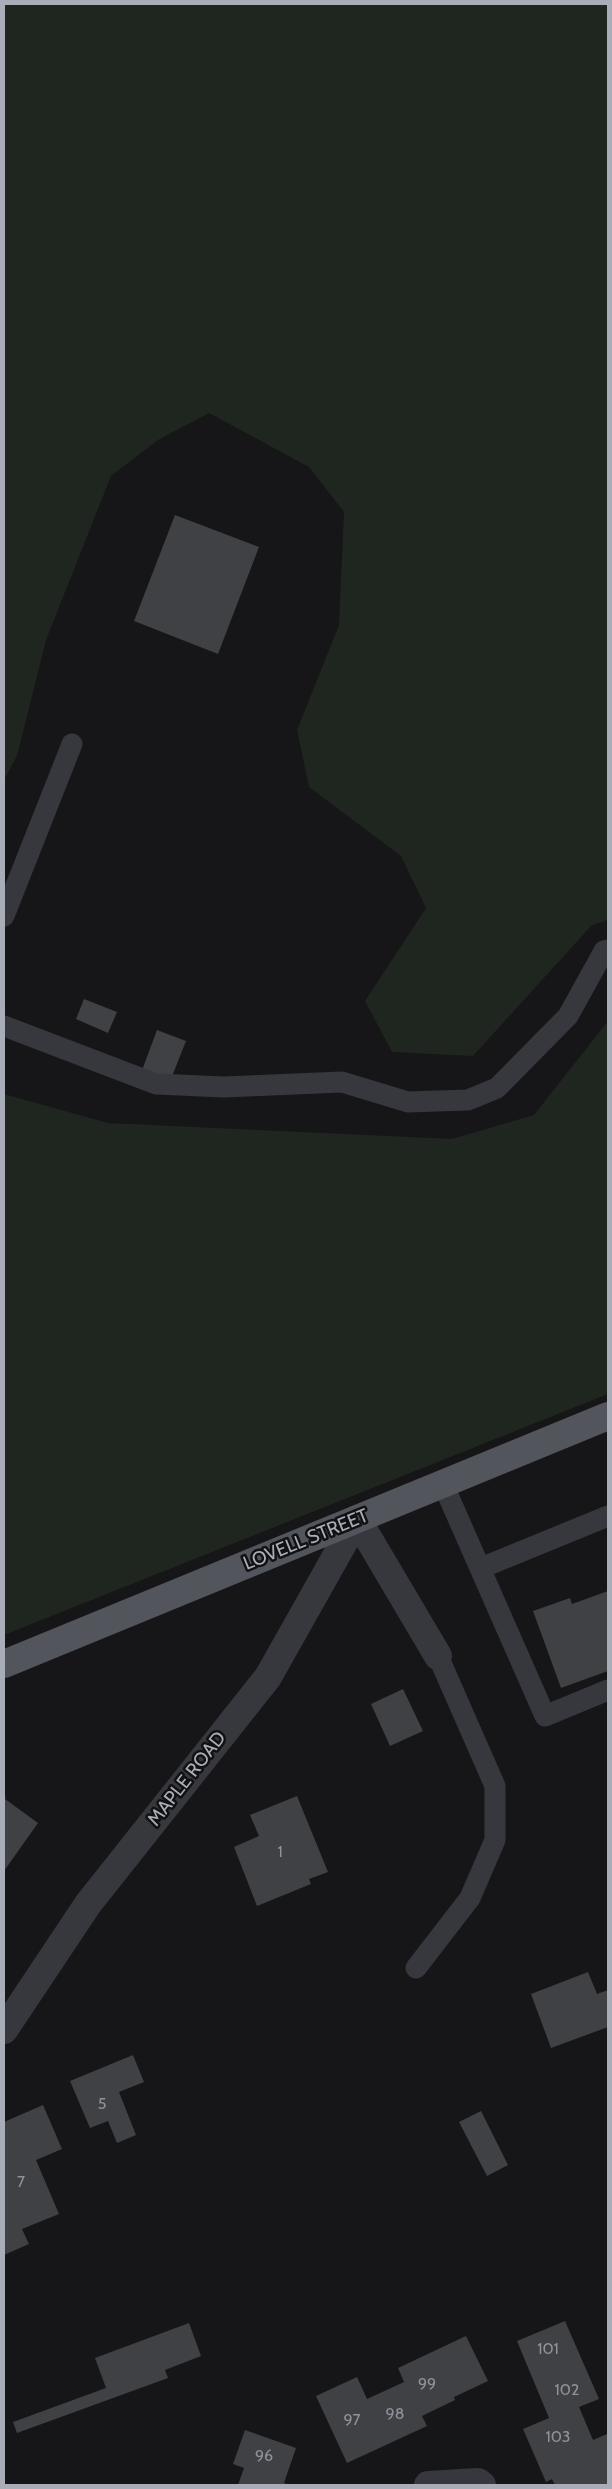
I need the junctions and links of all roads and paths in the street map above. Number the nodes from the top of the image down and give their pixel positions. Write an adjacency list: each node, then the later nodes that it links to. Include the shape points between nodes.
1 (72, 744): 2 (lane)
2 (4, 916)
3 (608, 950): 4 (lane, via 568,1016 497,1088 468,1100 408,1102 342,1082 224,1087 156,1084)
4 (4, 1026)
5 (608, 1416): 6 (main road, LOVELL STREET)
6 (443, 1484): 8 (main road, LOVELL STREET); 9 (lane)
7 (608, 1516): 9 (lane)
8 (357, 1519): 10 (street); 11 (main road, LOVELL STREET); 14 (street, MAPLE ROAD, via 268,1677 88,1904)
9 (481, 1568): 12 (lane, via 545,1716)
10 (438, 1656): 13 (lane, via 495,1786 495,1840 470,1898)
11 (5, 1668)
12 (608, 1690)
13 (416, 1968)
14 (4, 2030)
15 (428, 2485): 16 (street, via 478,2482)
16 (482, 2485)

